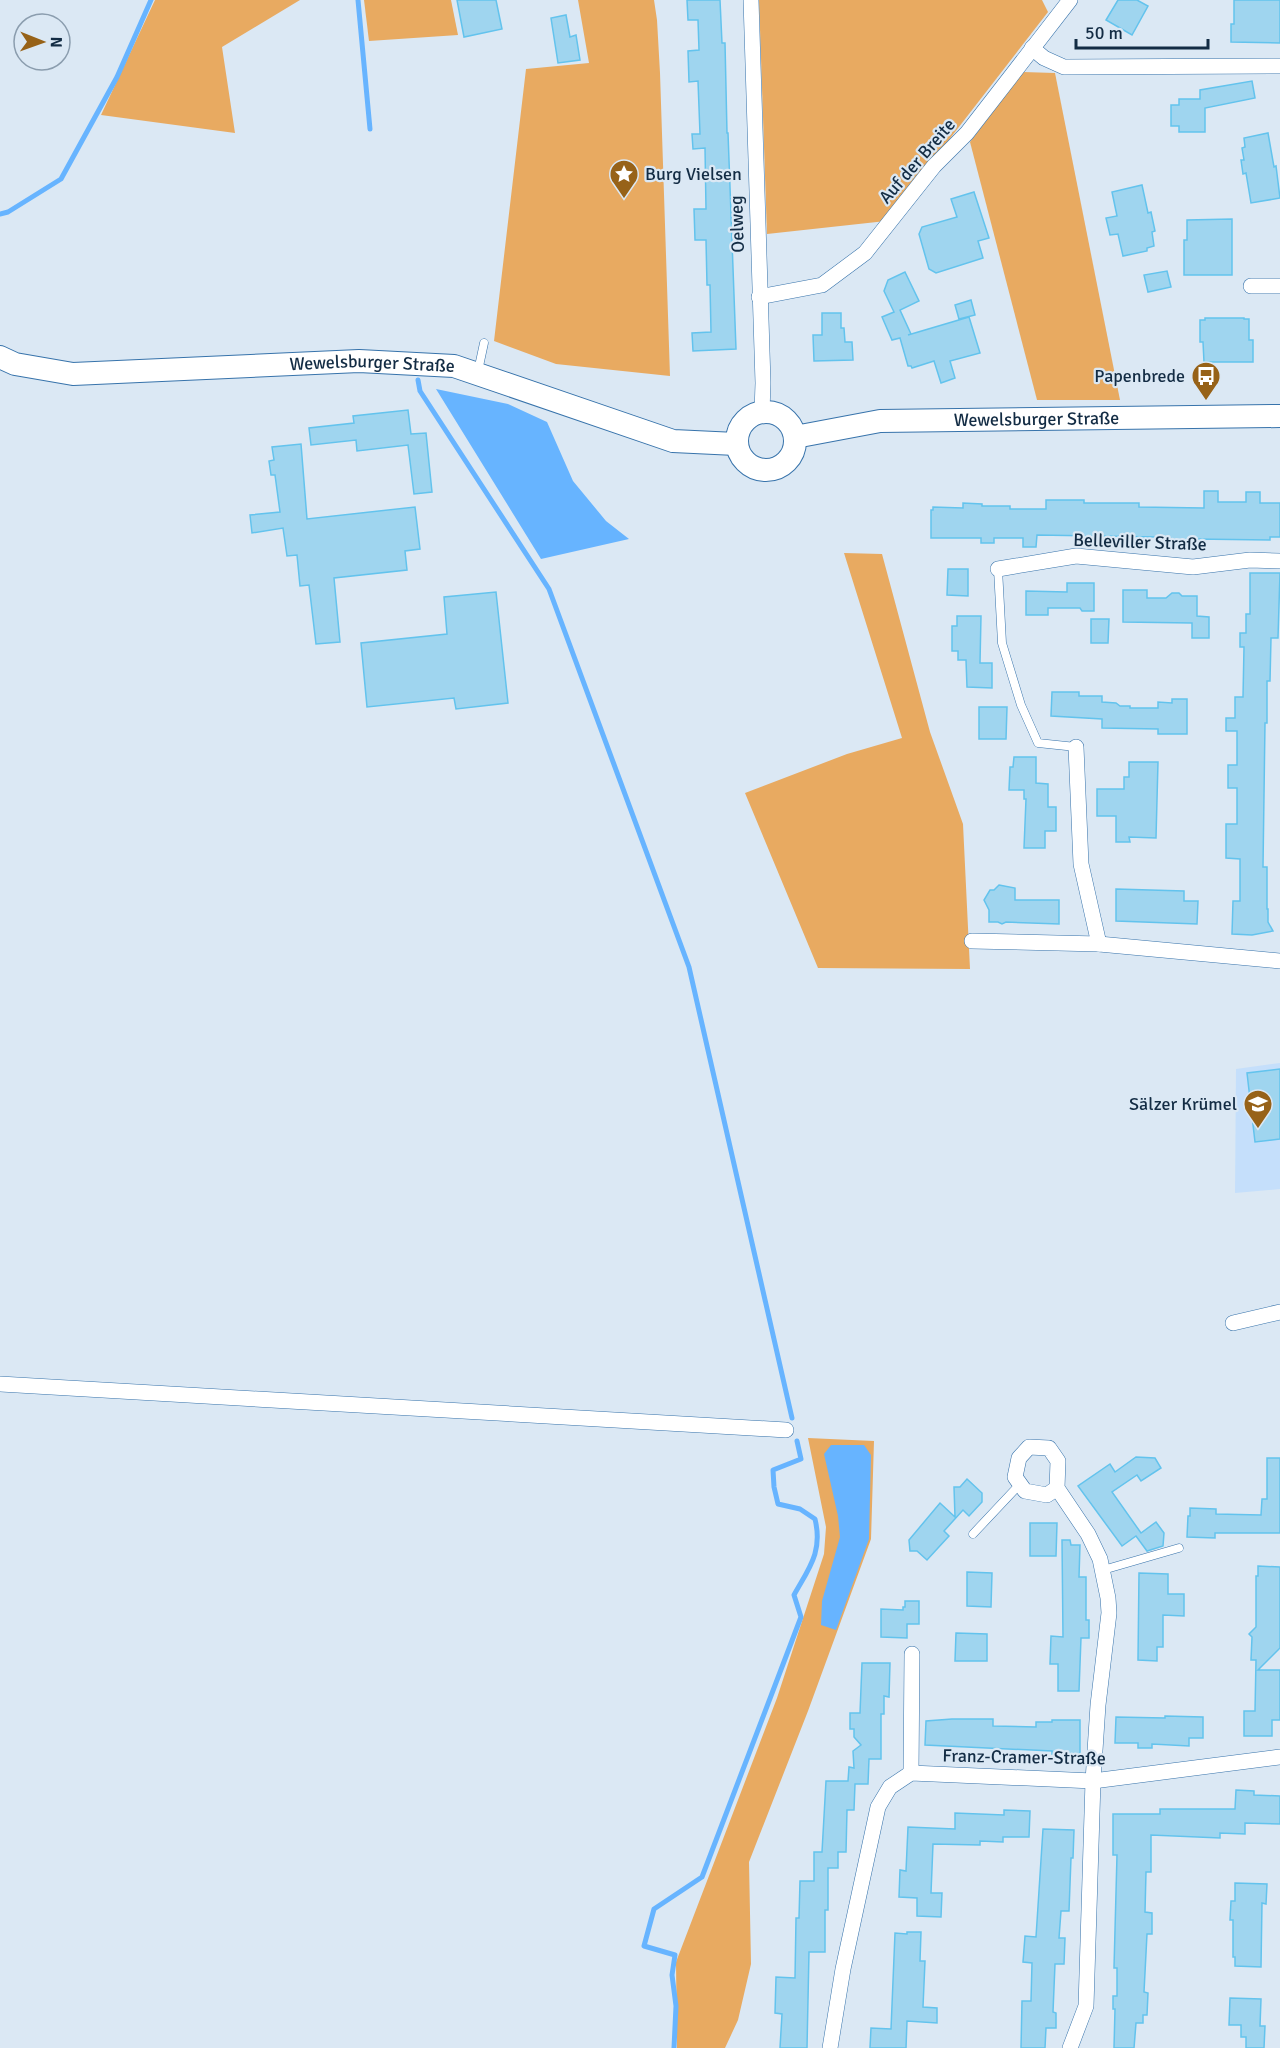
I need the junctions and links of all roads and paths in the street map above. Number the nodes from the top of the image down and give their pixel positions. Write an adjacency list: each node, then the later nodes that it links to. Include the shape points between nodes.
1 (751, 0): 7 (street, Oelweg)
2 (1070, 0): 3 (street, Auf der Breite)
3 (1032, 48): 4 (street, via 1064,68); 7 (street, Auf der Breite, via 967,133 934,166 865,253 822,285)
4 (1280, 66)
5 (1251, 286): 6 (street)
6 (1280, 286)
7 (759, 297): 11 (street, Oelweg)
8 (484, 343): 10 (lane)
9 (0, 357): 10 (main road, Wewelsburger Straße, via 15,364 73,374 359,361 454,366)
10 (477, 373): 14 (main road, Wewelsburger Straße, via 673,441)
11 (762, 412): 13 (main road, via 780,415); 14 (main road, via 748,417 740,427)
12 (1280, 416): 13 (main road, Wewelsburger Straße, via 880,421)
13 (795, 438): 14 (main road, via 788,461 766,471 752,468 741,458)
14 (736, 444)
15 (1280, 561): 16 (street, Belleviller Straße, via 1250,560 1193,567 1076,556)
16 (998, 569): 17 (lane, via 1002,643 1021,705 1038,743)
17 (1076, 747): 19 (street, via 1081,864)
18 (972, 941): 19 (street)
19 (1099, 944): 20 (street)
20 (1280, 961)
21 (1280, 1312): 22 (street)
22 (1233, 1323)
23 (0, 1384): 24 (street)
24 (786, 1430)
25 (1020, 1484): 26 (street, via 1025,1491 1047,1495); 26 (street, via 1015,1478 1019,1458 1029,1447 1049,1448 1058,1461); 27 (lane)
26 (1057, 1488): 29 (street, via 1088,1534)
27 (973, 1534)
28 (1179, 1548): 29 (lane)
29 (1103, 1570): 33 (street, via 1108,1613)
30 (912, 1654): 32 (street)
31 (1280, 1757): 33 (street, Franz-Cramer-Straße)
32 (911, 1773): 33 (street, Franz-Cramer-Straße); 34 (street, via 890,1787 878,1807)
33 (1093, 1781): 35 (street, via 1086,2006)
34 (830, 2048)
35 (1070, 2048)

